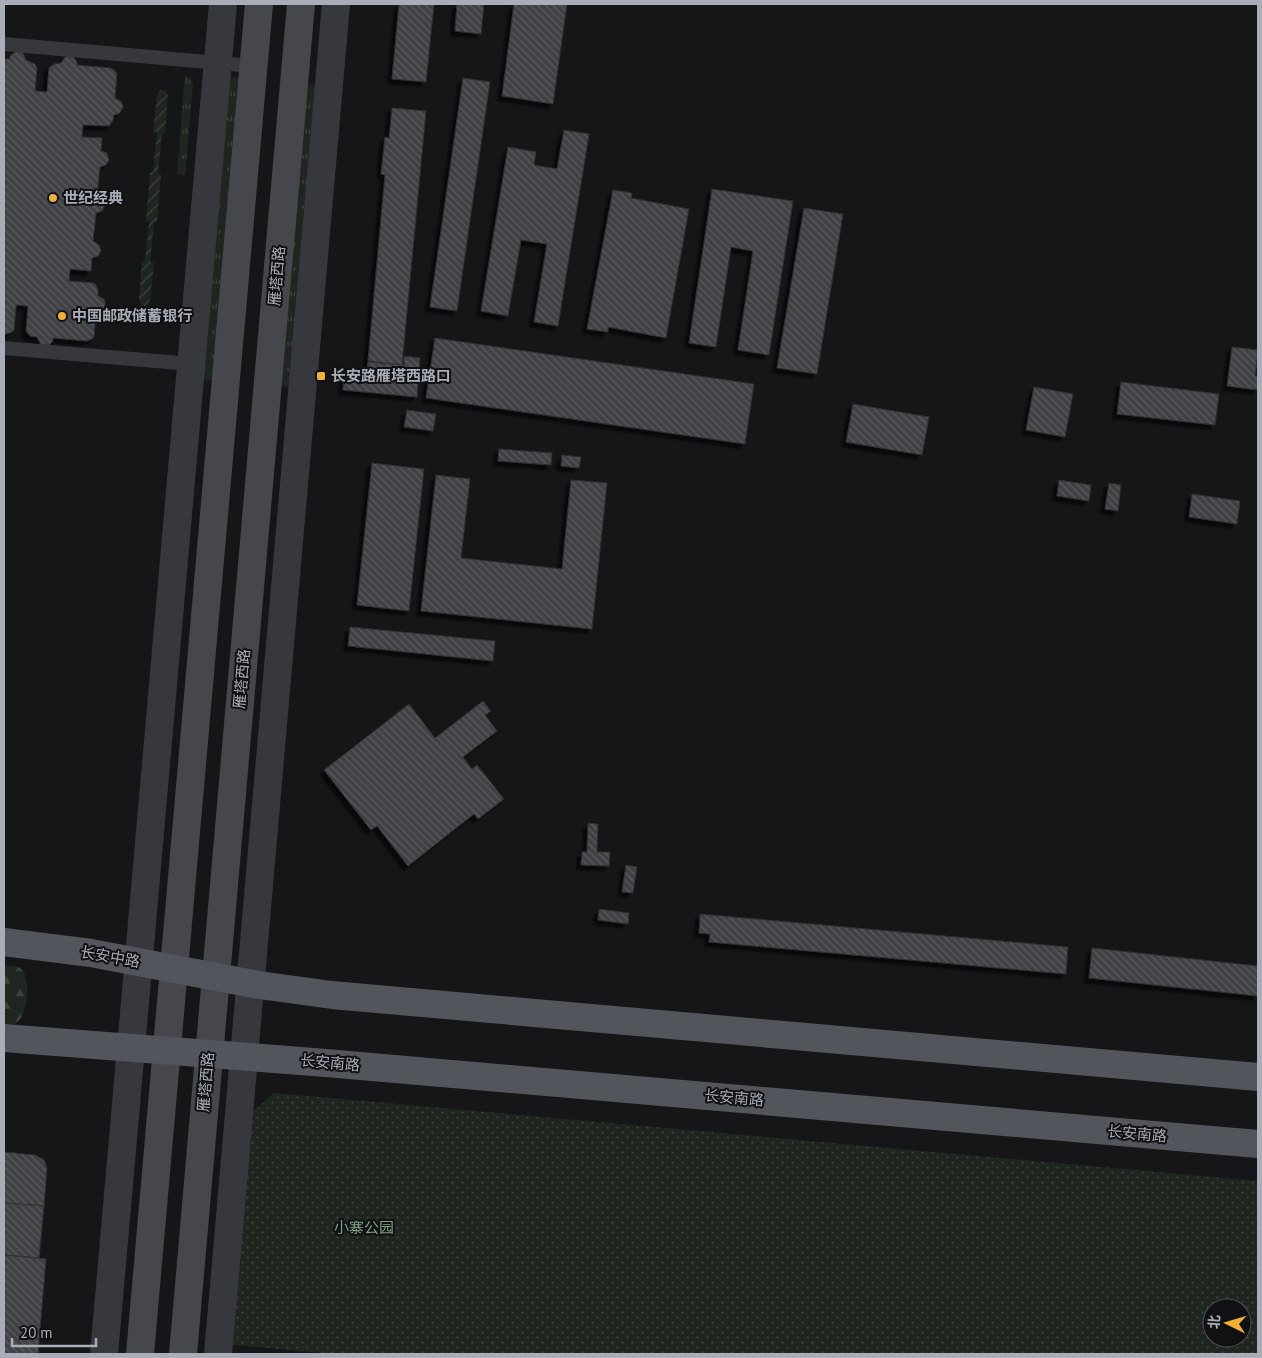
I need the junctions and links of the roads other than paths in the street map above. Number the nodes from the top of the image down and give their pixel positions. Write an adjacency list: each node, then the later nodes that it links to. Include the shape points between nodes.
1 (222, 4): 6 (street)
2 (259, 4): 7 (main road)
3 (301, 4): 13 (main road, 雁塔西路)
4 (336, 4): 14 (street)
5 (4, 44): 6 (lane)
6 (217, 63): 7 (lane); 9 (street)
7 (253, 66): 12 (main road)
8 (4, 348): 9 (lane)
9 (191, 364): 11 (street)
10 (4, 942): 11 (main road, 长安中路)
11 (139, 962): 12 (main road, 长安中路); 16 (street)
12 (174, 969): 13 (main road, 长安中路); 17 (main road)
13 (216, 976): 14 (main road); 18 (main road, 雁塔西路)
14 (251, 984): 19 (street); 20 (main road, via 332,995)
15 (4, 1038): 16 (main road)
16 (131, 1048): 17 (main road); 22 (street)
17 (167, 1050): 18 (main road); 23 (main road)
18 (209, 1054): 19 (main road, 长安南路); 24 (main road, 雁塔西路)
19 (244, 1056): 21 (main road, 长安南路); 25 (street)
20 (1258, 1076)
21 (1258, 1144)
22 (104, 1354)
23 (140, 1354)
24 (183, 1354)
25 (218, 1354)

